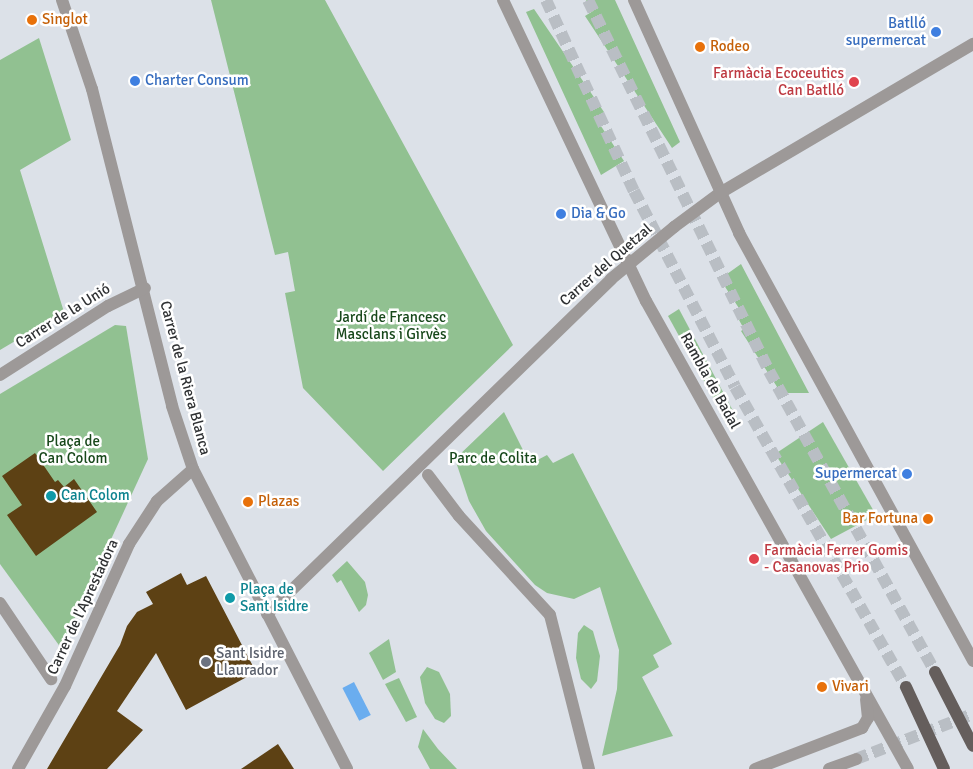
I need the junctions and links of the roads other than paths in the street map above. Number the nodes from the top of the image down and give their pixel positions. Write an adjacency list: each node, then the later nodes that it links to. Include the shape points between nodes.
1 (62, 0): 7 (street, Carrer de la Riera Blanca, via 92,89)
2 (503, 0): 6 (street, Rambla de Badal)
3 (634, 0): 5 (street)
4 (973, 44): 5 (street, Carrer del Quetzal)
5 (720, 193): 6 (street, Carrer del Quetzal); 13 (street)
6 (630, 266): 12 (street, Carrer del Quetzal, via 611,279); 17 (street, Rambla de Badal)
7 (145, 288): 8 (street, Carrer de la Unió, via 108,306); 9 (street, Carrer de la Riera Blanca, via 172,406)
8 (0, 374)
9 (193, 469): 12 (street, Carrer de la Riera Blanca); 21 (street, Carrer de l'Aprestadora, via 157,501 129,544 65,686)
10 (428, 475): 23 (street, via 459,516 550,615)
11 (0, 603): 15 (street)
12 (267, 614): 22 (street, Carrer de la Riera Blanca)
13 (973, 660)
14 (935, 672): 18 (main road)
15 (51, 679)
16 (906, 687): 26 (main road)
17 (865, 691): 20 (street, Rambla de Badal); 24 (street, via 868,718 862,728)
18 (973, 746)
19 (856, 759): 25 (street)
20 (902, 768)
21 (18, 769)
22 (348, 769)
23 (589, 769)
24 (754, 769)
25 (829, 769)
26 (944, 769)

